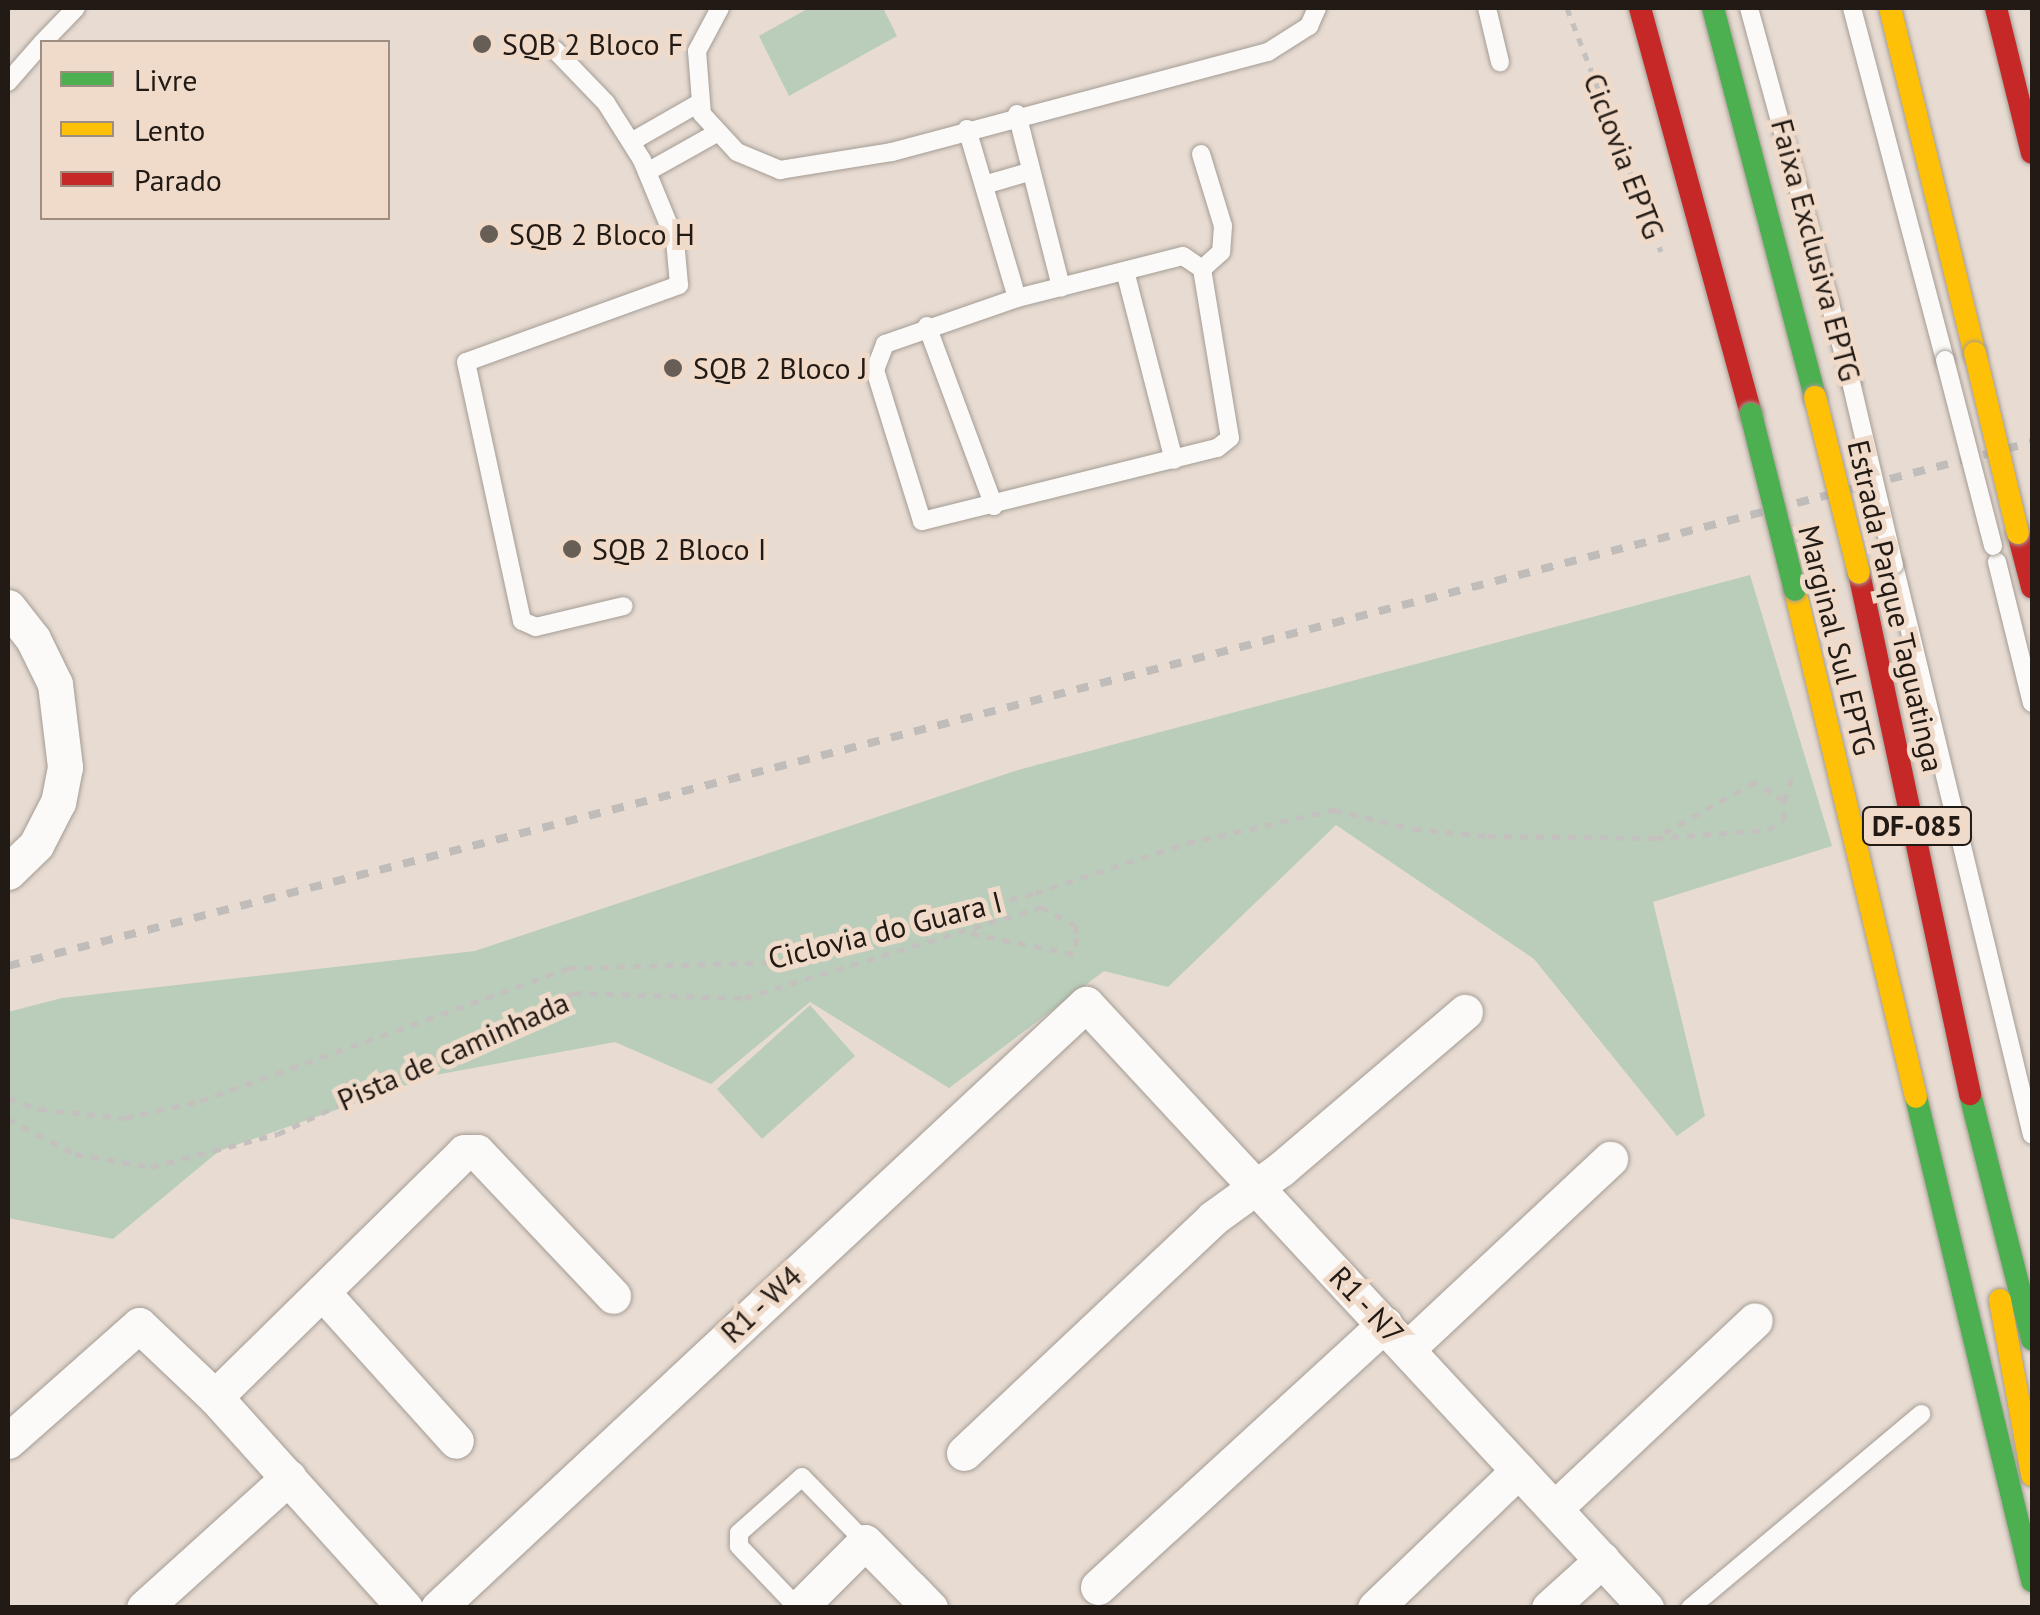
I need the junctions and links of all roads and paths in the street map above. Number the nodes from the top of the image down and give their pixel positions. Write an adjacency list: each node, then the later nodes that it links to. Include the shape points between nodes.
1 (76, 8): 12 (lane)
2 (720, 8): 17 (lane, via 697,51)
3 (1317, 8): 18 (lane, via 1309,26 1268,52)
4 (1488, 8): 15 (lane)
5 (1567, 8): 27 (path, Ciclovia EPTG)
6 (1640, 8): 66 (main road, Marginal Sul EPTG, bridge, via 1752,414)
7 (1712, 8): 44 (main road, Estrada Parque Taguatinga / DF-085, bridge, via 1859,573)
8 (1749, 8): 47 (lane, Faixa Exclusiva EPTG, bridge, via 1851,382)
9 (1852, 8): 38 (lane, bridge)
10 (1890, 8): 35 (main road, bridge)
11 (1996, 8): 22 (main road)
12 (46, 40)
13 (40, 46): 16 (lane)
14 (555, 50): 21 (lane, via 606,103)
15 (1500, 62)
16 (8, 82)
17 (699, 102): 20 (lane); 21 (lane)
18 (1018, 114): 19 (lane); 25 (lane)
19 (967, 129): 20 (lane, via 822,168 780,170); 26 (lane)
20 (716, 134): 24 (lane)
21 (631, 142): 24 (lane)
22 (2032, 153)
23 (1201, 154): 28 (lane, via 1223,226 1221,252)
24 (647, 172): 37 (lane, via 675,240 679,284 466,362 522,622 536,627)
25 (1029, 172): 26 (lane); 30 (lane)
26 (984, 184): 31 (lane)
27 (1663, 258)
28 (1202, 268): 29 (lane, via 1183,256); 33 (lane, via 1233,428 1217,448)
29 (1125, 270): 30 (lane); 33 (lane)
30 (1061, 287): 31 (lane)
31 (1017, 298): 32 (lane)
32 (927, 326): 34 (lane); 34 (lane, via 885,344 875,370 918,516 934,523)
33 (1174, 460): 34 (lane)
34 (994, 506)
35 (2032, 587)
36 (8, 606): 40 (street, via 34,639 55,684 65,733 58,802 36,845)
37 (624, 606)
38 (2032, 703)
39 (1654, 838): 39 (path, Ciclovia do Guara I, via 1768,830 1784,819 1784,801 1755,782); 45 (path, Ciclovia do Guara I, via 1488,836 1414,829 1334,810 1187,843 1035,893 778,962 569,968 200,1101 144,1114 39,1109)
40 (8, 872)
41 (969, 933): 41 (path, Pista de caminhada, via 1073,954 1077,938 1067,918 1041,907); 46 (path, Pista de caminhada, via 744,998 574,993 278,1134 150,1167 75,1154)
42 (1086, 1004): 49 (street, R1 - N7); 70 (street, R1 - W4)
43 (1465, 1012): 49 (street)
44 (1967, 1080): 54 (main road, Estrada Parque Taguatinga / DF-085); 61 (main road, via 1977,1175)
45 (8, 1098)
46 (8, 1119)
47 (2032, 1135)
48 (1610, 1159): 53 (street)
49 (1255, 1185): 53 (street, R1 - N7); 59 (street)
50 (322, 1292): 51 (street, via 471,1151); 55 (street); 58 (street)
51 (614, 1296)
52 (1755, 1320): 63 (street)
53 (1397, 1336): 60 (street, R1 - N7); 67 (street)
54 (2032, 1339)
55 (216, 1397): 57 (street, via 139,1326); 62 (street)
56 (1921, 1414): 76 (lane)
57 (8, 1441)
58 (456, 1441)
59 (964, 1452)
60 (1519, 1470): 63 (street, R1 - N7); 73 (street)
61 (2032, 1476)
62 (289, 1477): 68 (street); 69 (street)
63 (1555, 1508): 65 (street, R1 - N7)
64 (865, 1542): 71 (street); 71 (lane, via 802,1477 739,1533 739,1546); 72 (street)
65 (1602, 1560): 74 (street); 75 (street, R1 - N7)
66 (2032, 1581)
67 (1098, 1588)
68 (144, 1608)
69 (405, 1608)
70 (438, 1608)
71 (798, 1608)
72 (930, 1608)
73 (1374, 1608)
74 (1550, 1608)
75 (1646, 1608)
76 (1690, 1608)

